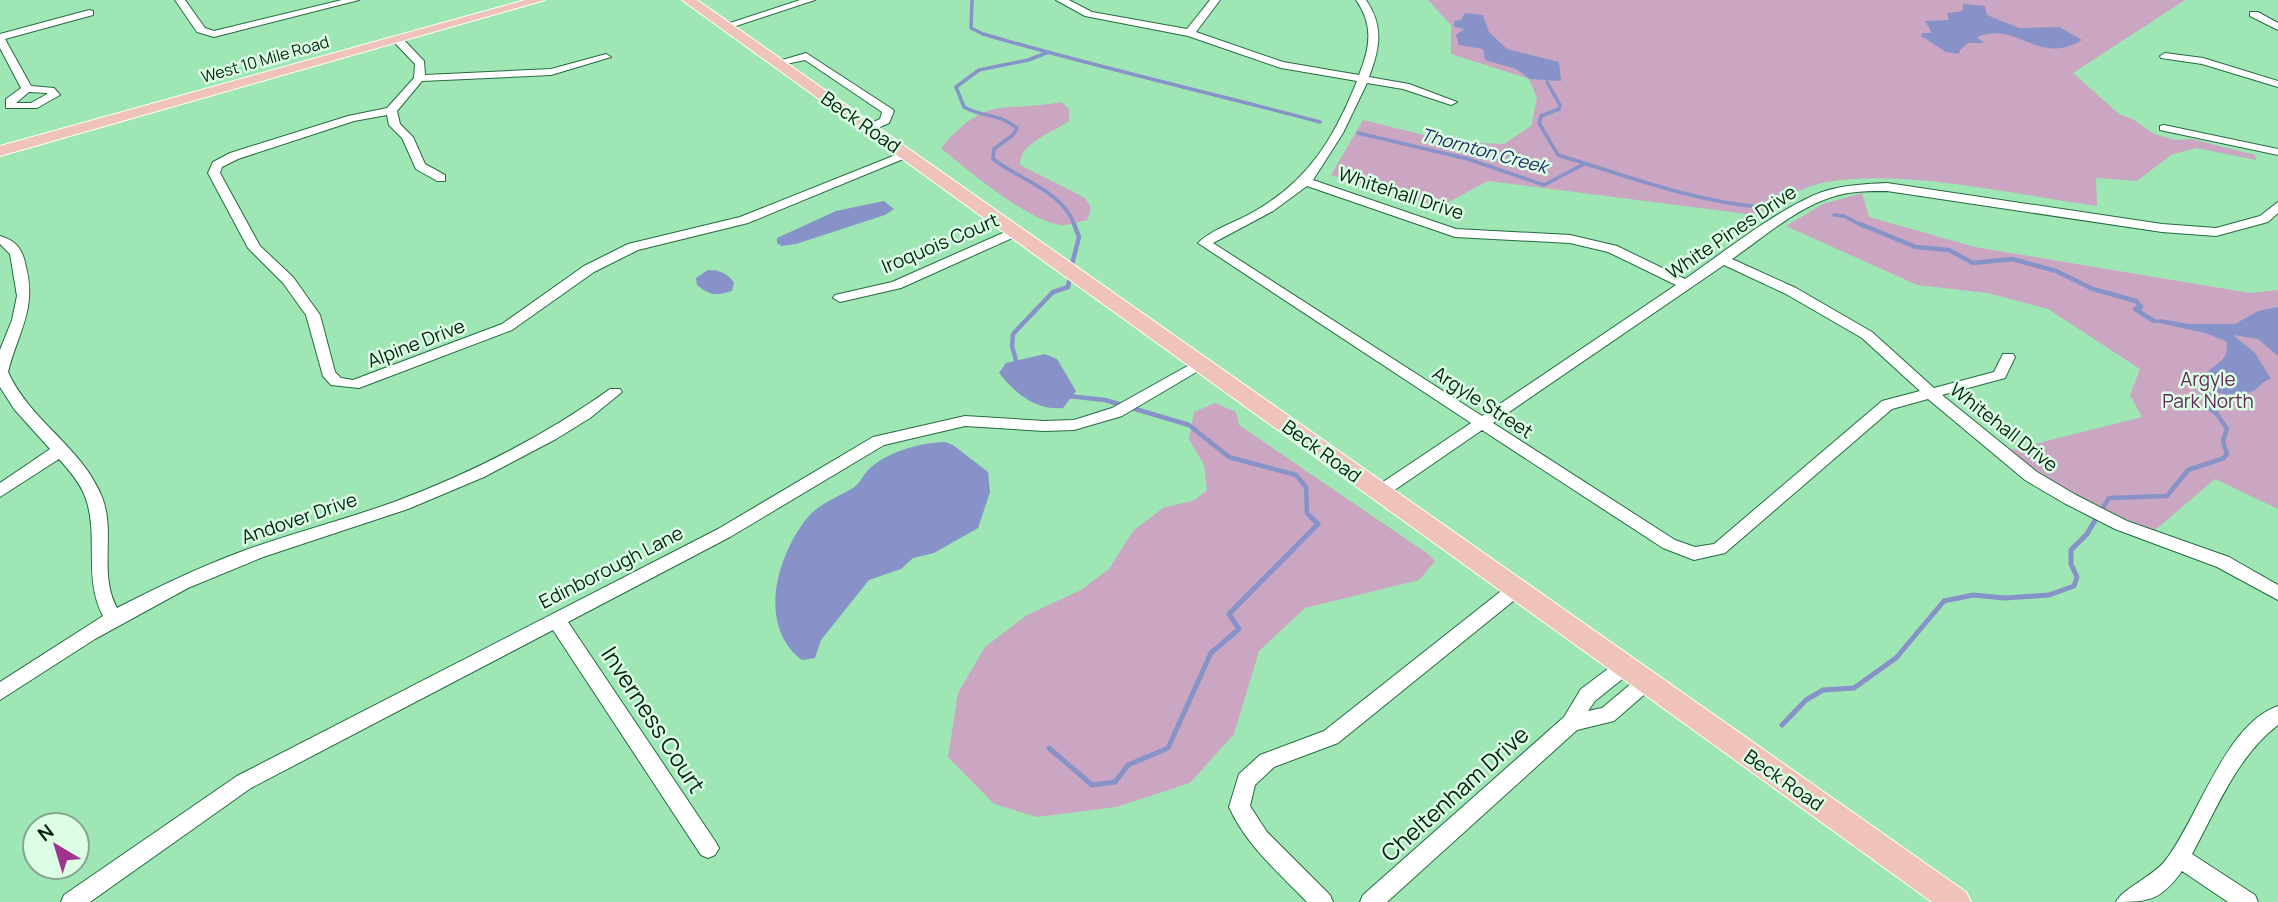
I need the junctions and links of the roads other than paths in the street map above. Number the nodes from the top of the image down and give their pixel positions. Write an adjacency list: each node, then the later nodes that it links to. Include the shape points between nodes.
1 (180, 0): 2 (street, via 201,30 214,34)
2 (354, 0)
3 (539, 0): 15 (main road, West 10 Mile Road)
4 (688, 0): 11 (main road, Beck Road)
5 (810, 0): 11 (street)
6 (1061, 0): 13 (street, via 1089,14)
7 (1215, 0): 13 (street)
8 (1360, 0): 20 (street, Argyle Street, via 1372,16 1375,36)
9 (89, 13): 14 (street)
10 (2254, 14): 12 (street)
11 (726, 26): 18 (main road, Beck Road)
12 (2278, 27)
13 (1190, 33): 20 (street, via 1281,65)
14 (0, 37): 22 (street)
15 (398, 40): 19 (street, via 420,62); 27 (main road, West 10 Mile Road)
16 (2165, 56): 21 (street, via 2203,61)
17 (606, 57): 19 (street, via 551,72)
18 (778, 63): 25 (main road, Beck Road); 25 (street, via 806,56 888,111 885,121)
19 (419, 78): 24 (street)
20 (1362, 80): 23 (street, via 1405,86); 31 (street, Argyle Street, via 1322,161)
21 (2278, 84)
22 (27, 89)
23 (1451, 102)
24 (391, 111): 29 (street, Alpine Drive, via 352,118 234,156 217,165 214,173 255,248 288,280 313,315 328,373 347,385 379,378 507,327 589,269 633,247 735,222 830,187 864,181); 30 (street, via 420,166)
25 (869, 128): 29 (main road, Beck Road)
26 (2164, 128): 28 (street)
27 (0, 151)
28 (2277, 152)
29 (911, 158): 33 (main road, Beck Road)
30 (441, 178)
31 (1305, 181): 36 (street, Whitehall Drive, via 1455,233 1570,239 1612,249); 42 (street, Argyle Street, via 1264,211 1203,243)
32 (2278, 206): 35 (street, White Pines Drive, via 2264,219 2216,232 2162,228 1930,192 1859,188 1803,205)
33 (1014, 232): 37 (street, Iroquois Court, via 896,285); 39 (main road, Beck Road)
34 (0, 240): 43 (street, via 16,252 26,288 26,305 1,372 16,399)
35 (1724, 260): 36 (street, White Pines Drive); 41 (street, Whitehall Drive, via 1841,318 1867,335)
36 (1686, 285): 42 (street, White Pines Drive)
37 (839, 298)
38 (2008, 357): 41 (street, Argyle Street, via 2000,374)
39 (1200, 365): 45 (main road, Beck Road); 49 (street, Edinborough Lane, via 1117,412 1074,425 965,421 879,441 778,503)
40 (615, 392): 48 (street, Andover Drive, via 564,429 495,463 392,508 245,557)
41 (1930, 393): 42 (street, Argyle Street, via 1887,405 1739,534 1719,549 1694,554 1669,544); 47 (street, Whitehall Drive, via 2031,476 2070,499 2121,525 2223,562)
42 (1481, 424): 45 (street, White Pines Drive)
43 (59, 451): 44 (street); 48 (street, via 94,498 100,533 100,594)
44 (0, 491)
45 (1380, 492): 46 (main road, Beck Road)
46 (1516, 589): 50 (main road, Beck Road); 58 (street, via 1331,737 1266,761 1247,780 1239,807 1260,839)
47 (2278, 593)
48 (114, 619): 52 (street, Andover Drive)
49 (556, 619): 55 (street, Inverness Court); 57 (street, Edinborough Lane, via 244,782)
50 (1624, 667): 51 (main road, Beck Road); 54 (street, Cheltenham Drive, via 1588,695)
51 (1646, 682): 54 (street, Cheltenham Drive, via 1607,715); 60 (main road, Beck Road)
52 (0, 692)
53 (2278, 714): 56 (street, via 2258,729 2236,756)
54 (1571, 723): 59 (street, Cheltenham Drive)
55 (708, 848)
56 (2178, 857): 61 (street, via 2155,885); 62 (street)
57 (72, 902)
58 (1321, 902)
59 (1371, 902)
60 (1956, 902)
61 (2127, 902)
62 (2247, 902)

